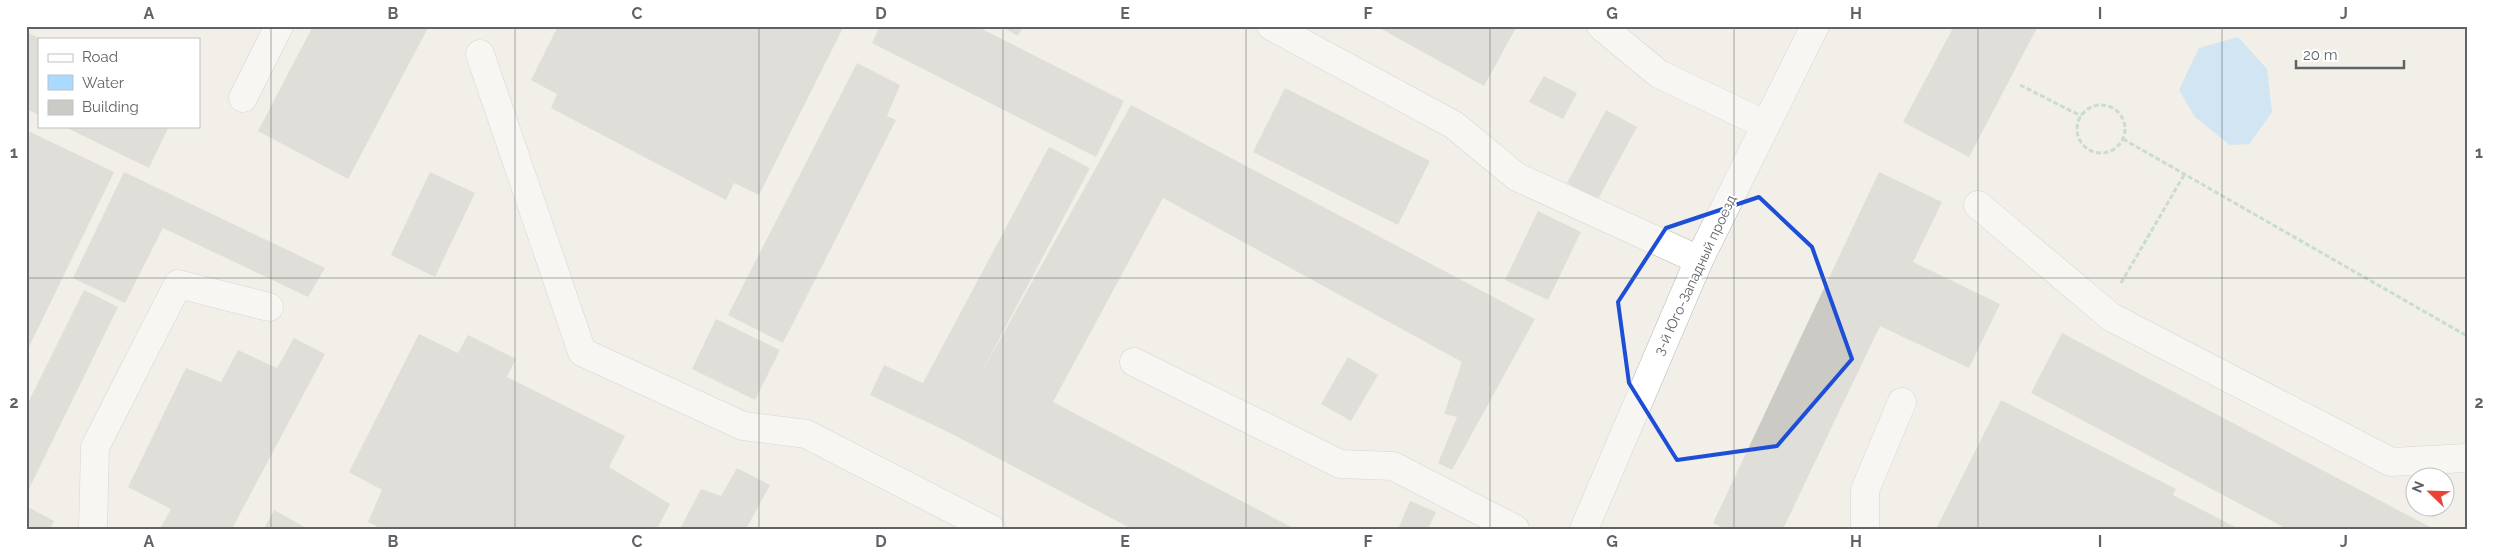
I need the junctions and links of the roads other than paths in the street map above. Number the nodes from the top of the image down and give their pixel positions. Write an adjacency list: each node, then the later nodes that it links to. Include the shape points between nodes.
1 (279, 26): 6 (street)
2 (1271, 26): 9 (street, via 1454,125 1517,177)
3 (1601, 26): 7 (street, via 1660,74)
4 (1815, 26): 7 (street, 3-й Юго-Западный проезд)
5 (480, 54): 15 (street, via 582,352 743,426 806,434)
6 (243, 98)
7 (1766, 125): 9 (street, 3-й Юго-Западный проезд)
8 (1978, 205): 13 (street, via 2111,317 2391,462)
9 (1699, 260): 17 (street, 3-й Юго-Западный проезд)
10 (269, 307): 14 (street, via 178,284 95,447)
11 (1134, 362): 16 (street, via 1340,464 1393,466)
12 (1902, 402): 18 (street, via 1865,490)
13 (2467, 458)
14 (93, 529)
15 (991, 529)
16 (1515, 529)
17 (1584, 529)
18 (1866, 529)

